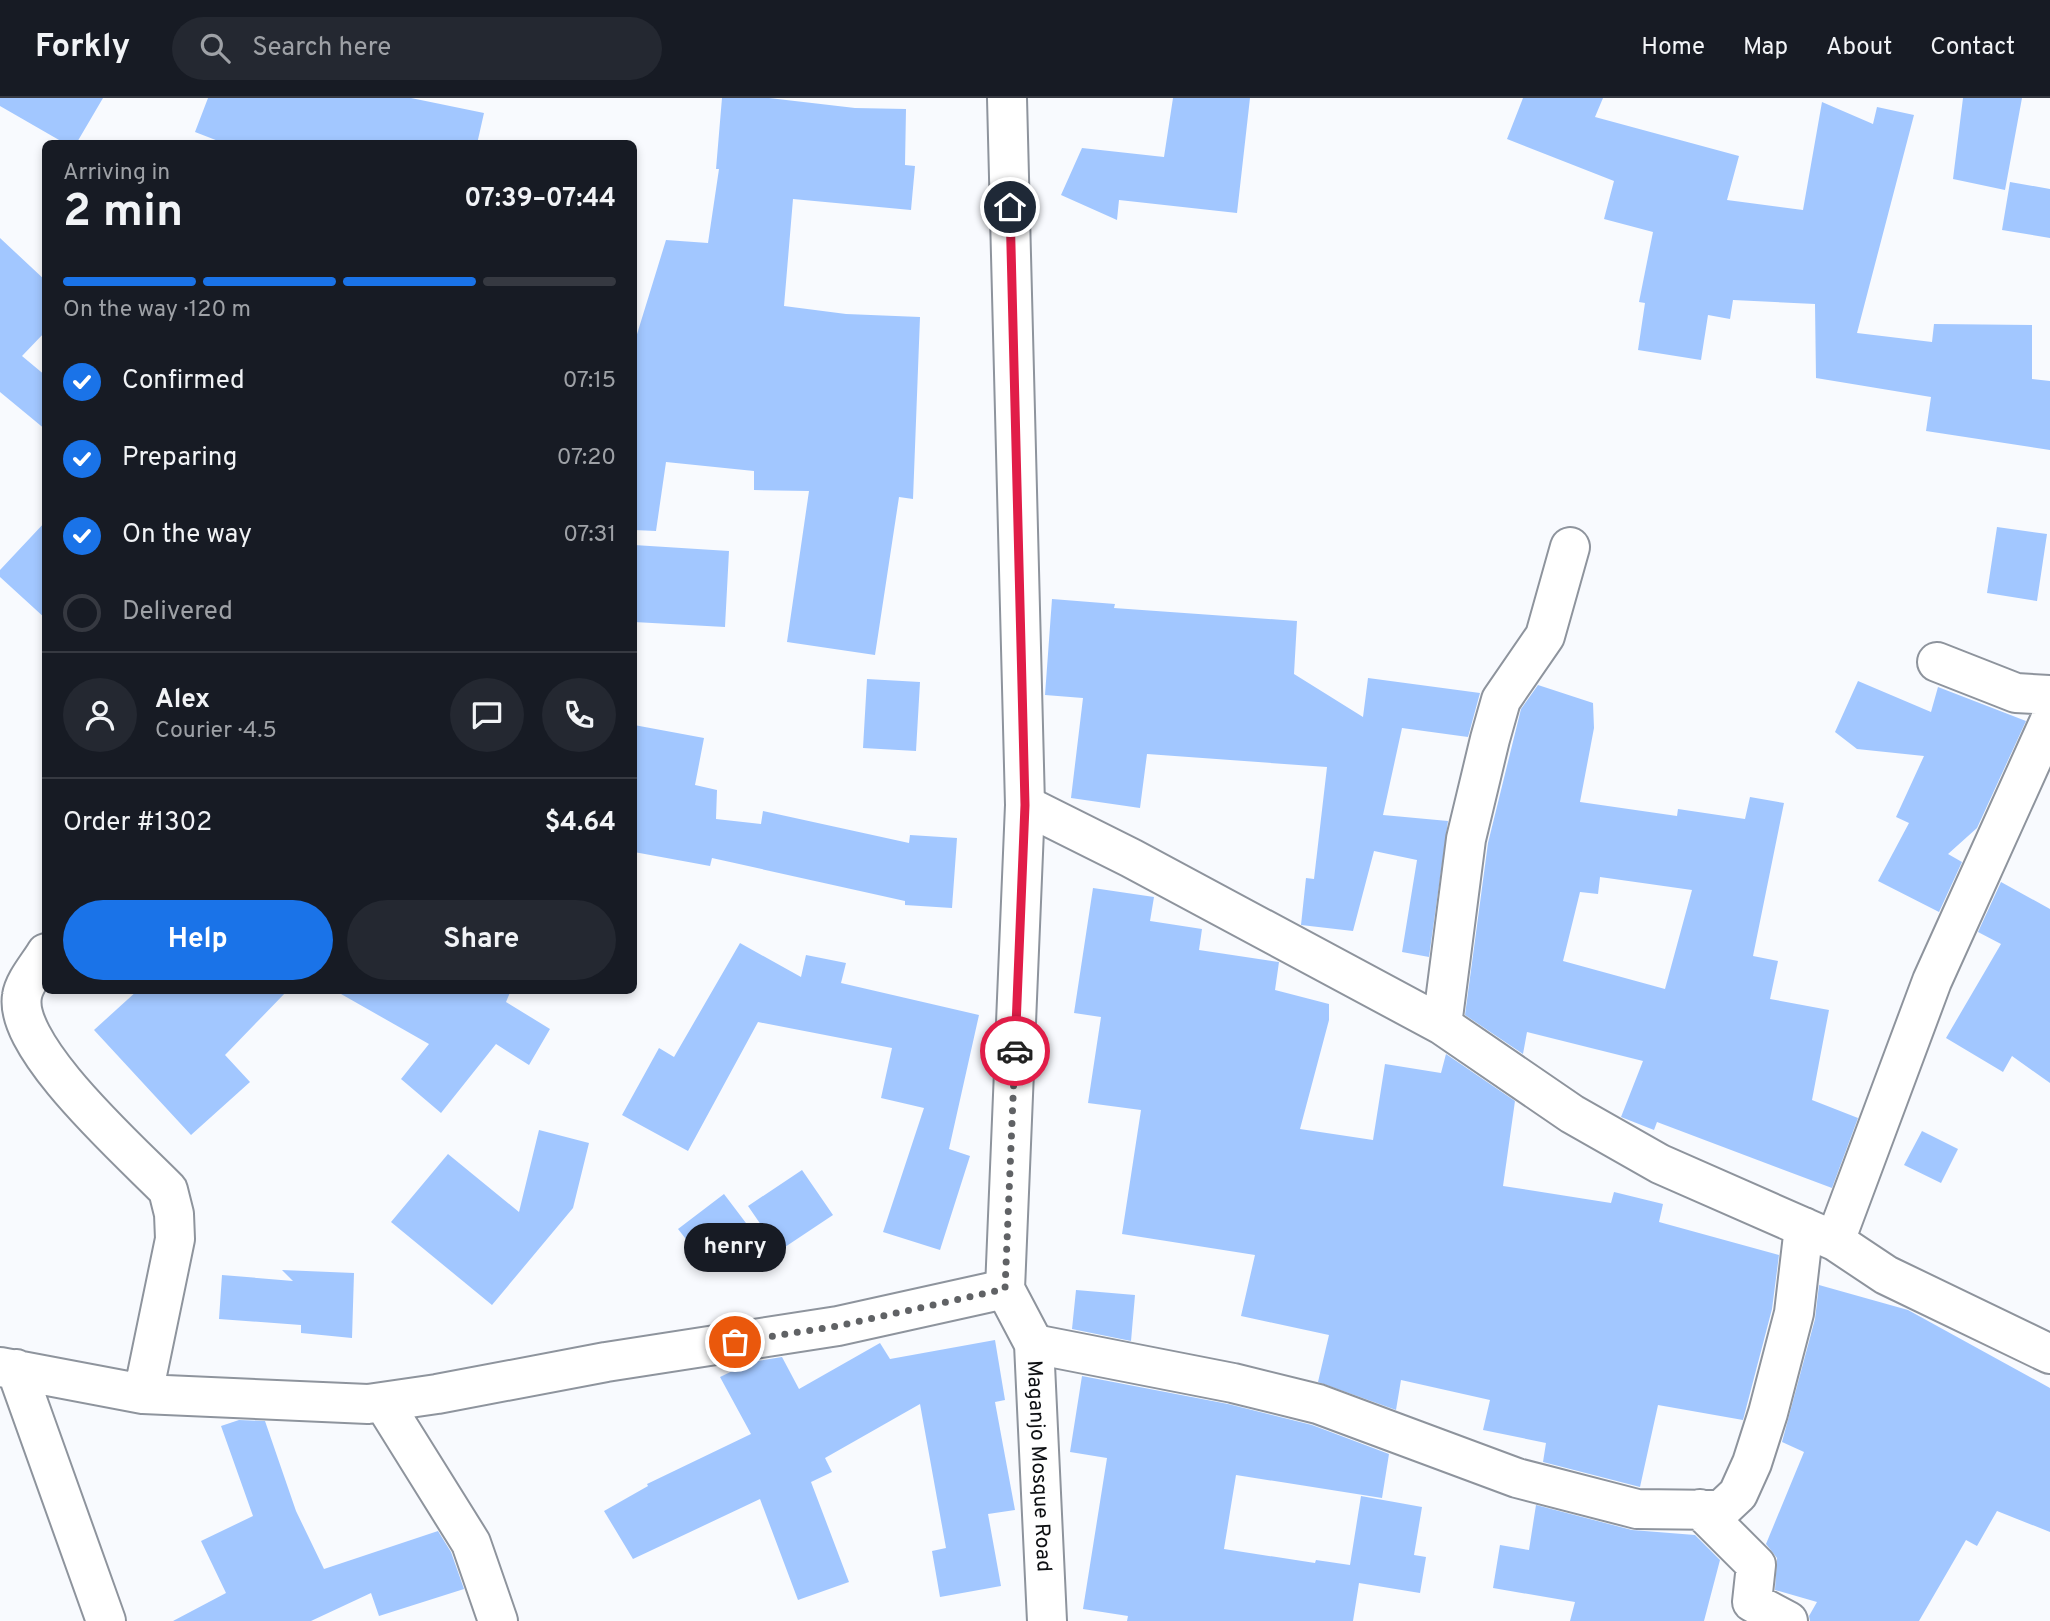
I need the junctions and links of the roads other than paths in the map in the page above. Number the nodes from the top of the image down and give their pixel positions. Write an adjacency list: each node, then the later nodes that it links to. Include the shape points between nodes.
1 (1007, 98): 6 (street)
2 (1570, 547): 8 (street, via 1545,636 1501,700 1490,739 1466,839)
3 (1937, 662): 4 (street, via 2017,693)
4 (2050, 695)
5 (2050, 720): 9 (street)
6 (1025, 805): 8 (street); 10 (street)
7 (42, 960): 14 (street, via 22,996 29,1034 50,1068 168,1190 174,1214 175,1239)
8 (1441, 1026): 9 (street, via 1572,1114 1660,1164)
9 (1820, 1234): 12 (street, via 1886,1275); 16 (street, via 1752,1463 1738,1494 1721,1510)
10 (1005, 1289): 11 (street, Maganjo Mosque Road); 15 (street, via 838,1326)
11 (1034, 1343): 16 (street, via 1318,1404 1517,1478 1637,1509); 19 (street, Maganjo Mosque Road)
12 (2050, 1354)
13 (8, 1368): 14 (street); 17 (street)
14 (143, 1394): 15 (street)
15 (383, 1402): 18 (street, via 471,1543)
16 (1700, 1509): 20 (street, via 1756,1565 1752,1602)
17 (106, 1621)
18 (498, 1621)
19 (1047, 1621)
20 (1788, 1621)

